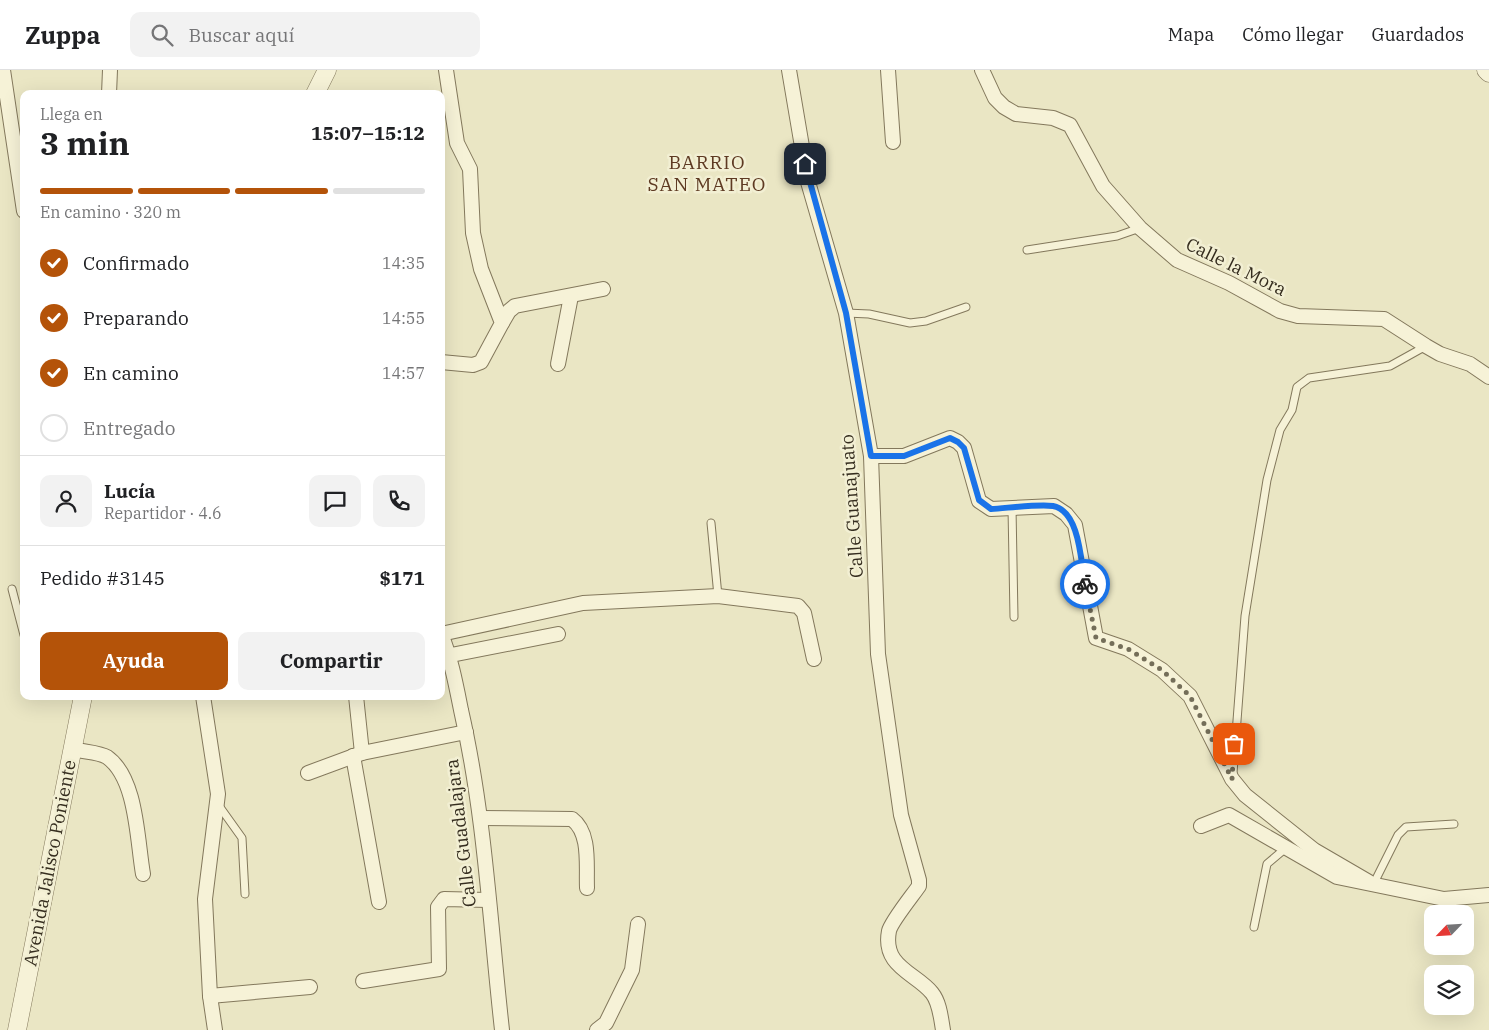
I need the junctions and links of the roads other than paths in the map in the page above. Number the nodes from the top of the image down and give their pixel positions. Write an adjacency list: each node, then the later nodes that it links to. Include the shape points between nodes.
1 (3, 70): 13 (street)
2 (110, 70): 10 (street)
3 (327, 70): 11 (street)
4 (446, 70): 20 (street, via 457,143 470,169 474,233 481,269)
5 (789, 70): 19 (street, Calle Guanajuato, via 808,182)
6 (888, 70): 12 (street)
7 (982, 70): 14 (street, Calle la Mora, via 995,98 1004,107 1016,114 1053,118 1070,124 1096,176)
8 (1486, 70): 9 (street)
9 (1489, 73)
10 (109, 90)
11 (317, 90)
12 (893, 142)
13 (20, 184)
14 (1140, 228): 15 (lane, via 1117,236); 21 (street, Calle la Mora, via 1177,260 1280,311 1320,319 1384,319)
15 (1027, 250)
16 (603, 289): 17 (street)
17 (571, 296): 20 (street, via 515,306); 23 (street)
18 (966, 307): 19 (lane, via 910,323)
19 (846, 313): 25 (street, Calle Guanajuato)
20 (502, 323): 22 (street, via 481,362 473,365)
21 (1426, 346): 24 (street, Calle la Mora, via 1470,364); 43 (lane, via 1390,366 1309,378 1297,387 1292,410 1280,430 1267,480 1246,606)
22 (445, 362)
23 (558, 364)
24 (1489, 377)
25 (871, 456): 26 (street, via 904,456 950,438 964,448 979,500 991,509); 65 (street, Calle Guanajuato, via 878,654 901,815 919,880 919,886 889,930 890,950 900,969 932,992)
26 (1012, 508): 30 (lane); 43 (street, via 1054,506 1066,514 1074,525 1094,636 1128,649 1162,670 1190,696)
27 (711, 523): 29 (lane)
28 (12, 589): 31 (lane)
29 (718, 596): 32 (street, via 583,603); 35 (street, via 798,606 804,613)
30 (1014, 617)
31 (20, 620)
32 (445, 633)
33 (558, 634): 34 (street)
34 (445, 656): 39 (street, Calle Guadalajara)
35 (814, 659)
36 (82, 700): 40 (street, Avenida Jalisco Poniente)
37 (204, 700): 44 (street)
38 (356, 700): 41 (street)
39 (466, 732): 41 (street); 45 (street, Calle Guadalajara)
40 (73, 750): 49 (street, via 106,756 130,790); 61 (street, Avenida Jalisco Poniente)
41 (357, 754): 42 (street); 55 (street)
42 (308, 773)
43 (1232, 779): 50 (street, via 1245,795 1314,850)
44 (217, 803): 52 (lane, via 242,838); 60 (street, via 205,899)
45 (481, 818): 51 (street, via 572,819 580,825 584,835); 54 (street, Calle Guadalajara)
46 (1454, 824): 50 (lane, via 1406,827 1398,835)
47 (1201, 826): 48 (street, via 1229,815)
48 (1287, 847): 50 (street, via 1338,878); 57 (lane, via 1266,864)
49 (143, 874)
50 (1372, 883): 53 (street, via 1444,899)
51 (586, 888)
52 (245, 894)
53 (1489, 895)
54 (488, 900): 58 (street, via 444,899 438,906 439,969); 63 (street, Calle Guadalajara)
55 (379, 902)
56 (638, 924): 64 (street, via 632,970 606,1023)
57 (1254, 926)
58 (363, 981)
59 (310, 987): 60 (street)
60 (210, 996): 62 (street)
61 (17, 1030)
62 (215, 1030)
63 (502, 1030)
64 (597, 1030)
65 (943, 1030)

